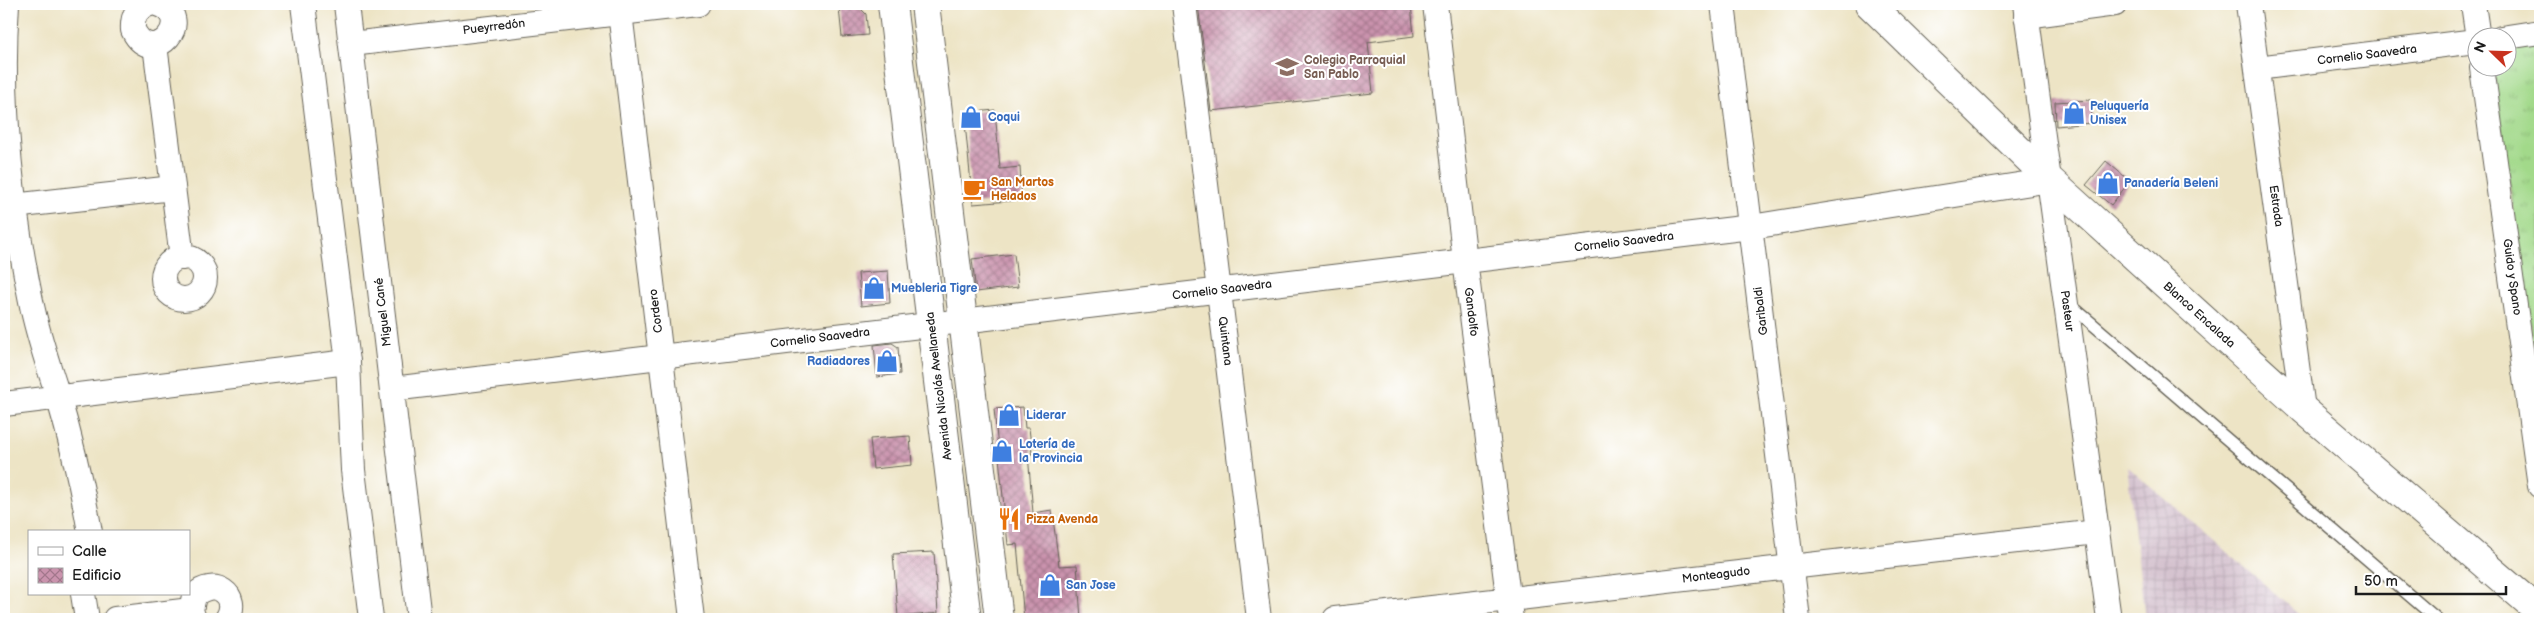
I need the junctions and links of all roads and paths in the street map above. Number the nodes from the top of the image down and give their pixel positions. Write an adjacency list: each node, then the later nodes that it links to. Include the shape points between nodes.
1 (7, 4): 26 (street)
2 (150, 4): 23 (street, via 134,15 133,30 141,41)
3 (157, 4): 23 (street, via 169,10 174,22 167,40)
4 (303, 4): 39 (street)
5 (346, 4): 22 (street, Miguel Cané)
6 (698, 4): 16 (street, Pueyrredón)
7 (892, 4): 37 (main road, Avenida Nicolás Avellaneda)
8 (925, 4): 36 (main road)
9 (1184, 4): 34 (street, Quintana)
10 (1435, 4): 33 (street, Gandolfo)
11 (1723, 4): 30 (street, Garibaldi)
12 (1870, 4): 27 (main road, Blanco Encalada)
13 (2115, 4): 17 (street)
14 (2248, 4): 24 (street, Estrada)
15 (2473, 4): 18 (street)
16 (619, 8): 22 (street, Pueyrredón); 38 (street, Cordero)
17 (2025, 10): 27 (street, Pasteur)
18 (2477, 28)
19 (2540, 32): 20 (street)
20 (2516, 36)
21 (2466, 42): 24 (street, Cornelio Saavedra)
22 (351, 44): 40 (street, Miguel Cané)
23 (155, 45): 28 (street)
24 (2257, 68): 44 (street, Estrada)
25 (2484, 78): 41 (street, Guido y Spano)
26 (7, 171): 29 (street)
27 (2050, 180): 30 (street, Cornelio Saavedra); 35 (street, Pasteur); 44 (main road, Blanco Encalada)
28 (173, 188): 29 (street); 32 (street)
29 (10, 206): 42 (street)
30 (1751, 227): 33 (street, Cornelio Saavedra); 49 (street, Garibaldi)
31 (4, 236): 42 (street, via 24,337)
32 (182, 258)
33 (1465, 262): 34 (street, Cornelio Saavedra); 52 (street, Gandolfo)
34 (1218, 291): 36 (street, Cornelio Saavedra); 64 (street, Quintana)
35 (2066, 302): 48 (street, Pasteur); 68 (lane)
36 (962, 321): 37 (street, Cornelio Saavedra); 63 (main road)
37 (931, 325): 38 (street, Cornelio Saavedra); 62 (main road, Avenida Nicolás Avellaneda)
38 (661, 357): 40 (street, Cornelio Saavedra); 61 (street, Cordero)
39 (348, 362): 42 (street); 59 (street, via 353,470)
40 (392, 389): 60 (street, Miguel Cané)
41 (2534, 395): 45 (street, Guido y Spano)
42 (50, 399): 43 (street); 46 (street); 47 (street, via 83,496)
43 (4, 404)
44 (2303, 409): 53 (main road, Blanco Encalada)
45 (2540, 486)
46 (74, 530)
47 (90, 530)
48 (2097, 532): 49 (street, Monteagudo); 67 (street, Pasteur)
49 (1792, 567): 52 (street, Monteagudo); 66 (street, Garibaldi)
50 (83, 596): 55 (street)
51 (99, 596): 56 (street)
52 (1510, 609): 65 (street, Monteagudo)
53 (2540, 612)
54 (192, 614): 57 (street); 58 (street, via 194,596 199,591 219,588 230,598 232,605)
55 (87, 619)
56 (102, 619)
57 (115, 619)
58 (227, 619)
59 (371, 619)
60 (419, 619)
61 (692, 619)
62 (967, 619)
63 (999, 619)
64 (1259, 619)
65 (1336, 619)
66 (1798, 619)
67 (2108, 619)
68 (2437, 619)

